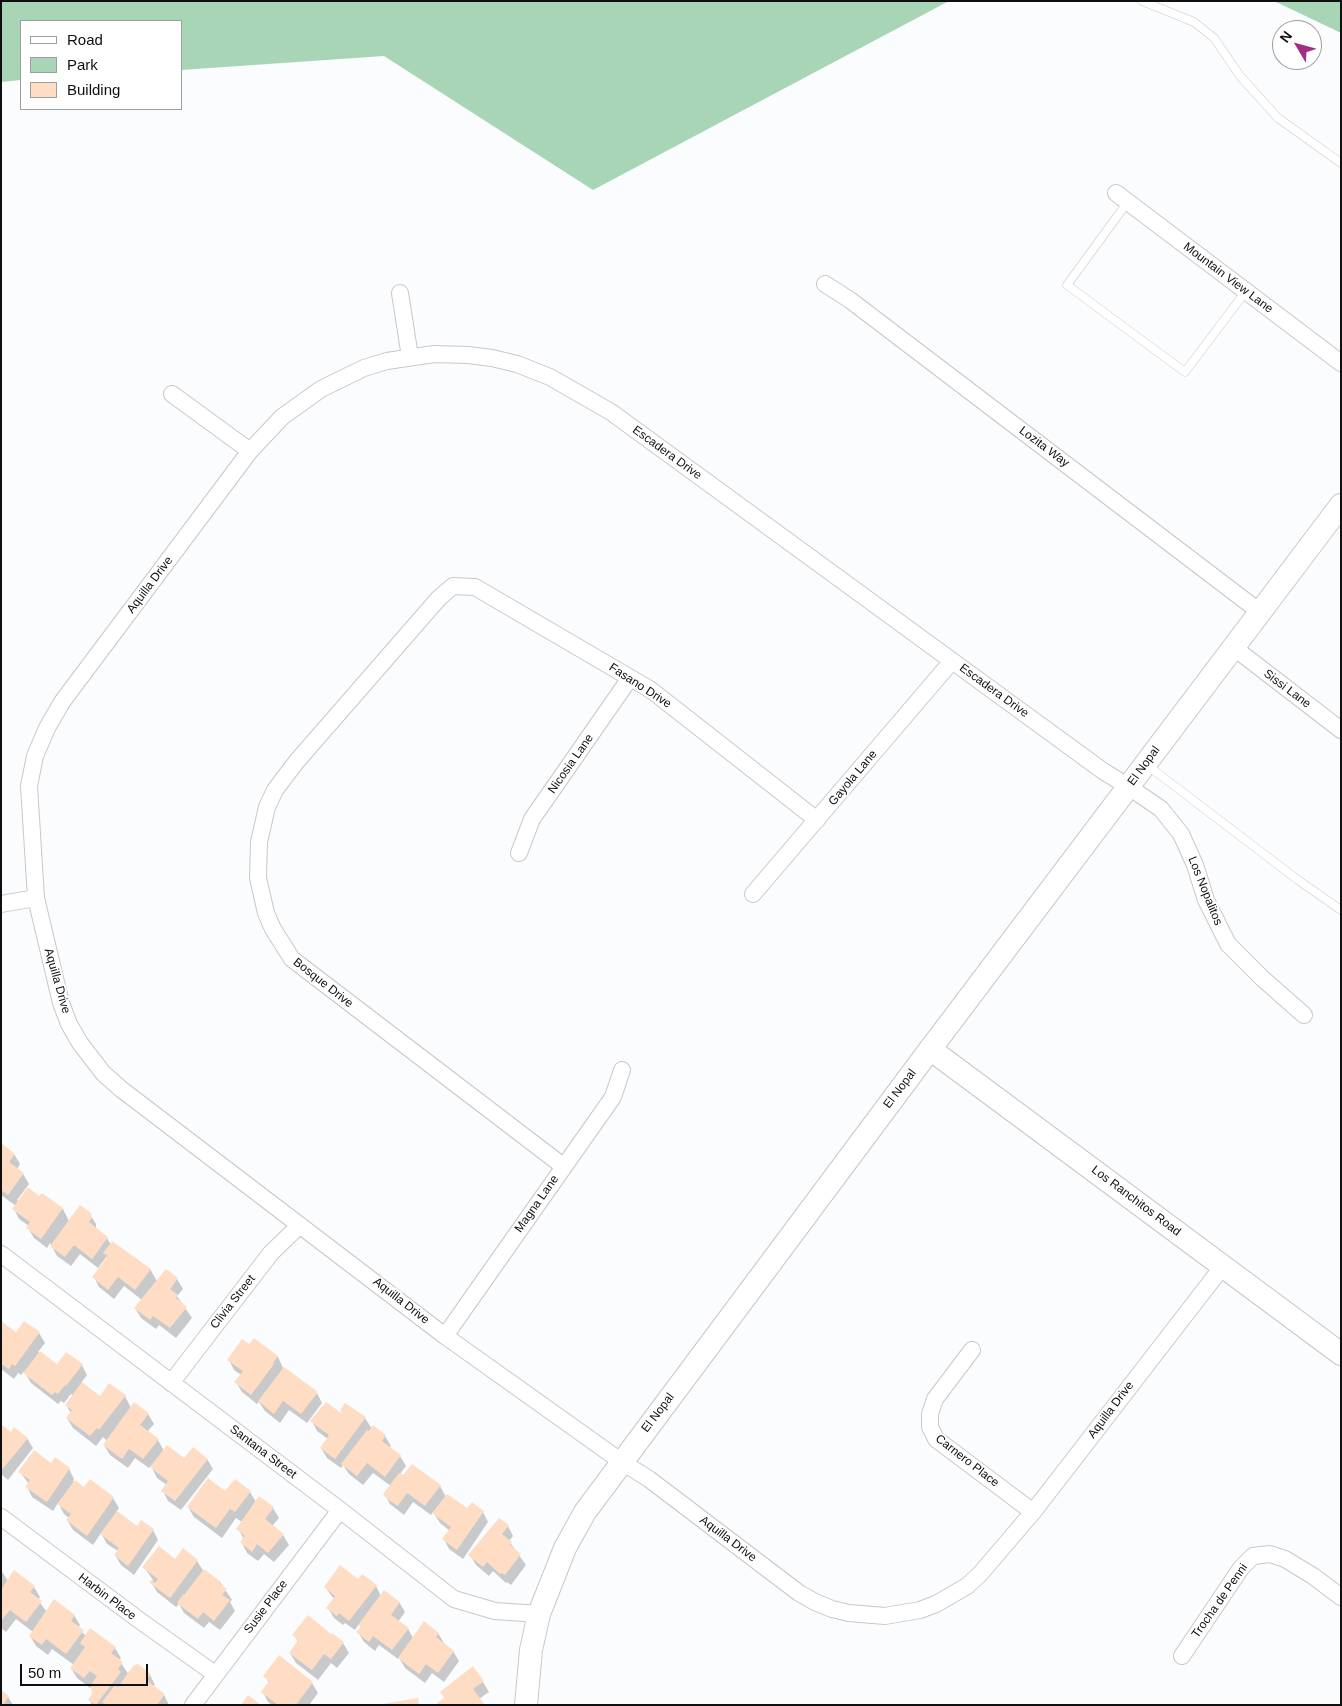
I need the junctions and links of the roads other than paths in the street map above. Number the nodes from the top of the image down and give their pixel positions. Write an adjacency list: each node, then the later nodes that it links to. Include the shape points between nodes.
1 (1142, 1): 2 (lane, via 1194,22 1214,38 1240,76 1278,118)
2 (1341, 163)
3 (1121, 198): 5 (street, Mountain View Lane); 5 (lane, via 1067,285 1184,372)
4 (826, 284): 13 (street, Lozita Way)
5 (1246, 291): 8 (street, Mountain View Lane)
6 (400, 293): 7 (street)
7 (410, 357): 10 (street, Escadera Drive, via 364,368 321,389 282,416); 15 (street, Escadera Drive, via 434,354 492,358 535,370 572,388 611,412)
8 (1341, 363)
9 (172, 394): 10 (street)
10 (250, 451): 23 (street, Aquilla Drive, via 62,702 46,728 35,756 29,786)
11 (1341, 504): 13 (main road, El Nopal)
12 (475, 587): 16 (street, Fasano Drive); 29 (street, Bosque Drive, via 454,586 439,598 274,790 259,842 258,878 273,929 292,960)
13 (1260, 612): 14 (main road, El Nopal)
14 (1233, 648): 17 (street, Sissi Lane); 18 (main road, El Nopal)
15 (952, 661): 19 (street, Escadera Drive, via 1103,771); 20 (street, Gayola Lane)
16 (630, 678): 20 (street, Fasano Drive, via 651,690); 21 (street, Nicosia Lane, via 532,819)
17 (1341, 730)
18 (1146, 764): 19 (main road, El Nopal); 25 (lane)
19 (1129, 786): 26 (street, Los Nopalitos, via 1160,809 1181,834 1196,866 1206,900 1228,944); 27 (main road, El Nopal)
20 (817, 820): 22 (street, Gayola Lane)
21 (519, 853)
22 (753, 894)
23 (36, 898): 24 (street); 30 (street, Aquilla Drive, via 61,1003 69,1024 93,1061 121,1089)
24 (1, 904)
25 (1341, 910)
26 (1304, 1015)
27 (930, 1049): 32 (main road, Los Ranchitos Road); 37 (main road, El Nopal)
28 (622, 1070): 29 (street, Magna Lane, via 613,1097)
29 (563, 1166): 33 (street, Magna Lane)
30 (300, 1224): 33 (street, Aquilla Drive); 36 (street, Clivia Street, via 271,1253)
31 (1, 1254): 36 (street, Santana Street)
32 (1223, 1266): 35 (main road, Los Ranchitos Road); 39 (street, Aquilla Drive)
33 (445, 1336): 37 (street, Aquilla Drive)
34 (972, 1350): 39 (street, Carnero Place, via 935,1399 930,1428 936,1439)
35 (1341, 1354)
36 (171, 1383): 38 (street, Santana Street)
37 (622, 1462): 39 (street, Aquilla Drive, via 800,1593 832,1609 867,1616 920,1610 952,1596 980,1574); 42 (main road, El Nopal, via 585,1512 565,1548)
38 (340, 1510): 42 (street, Santana Street, via 454,1599 495,1611); 44 (street, Susie Place)
39 (1033, 1512)
40 (1, 1517): 44 (street, Harbin Place)
41 (1341, 1596): 43 (street, Trocha de Penni, via 1285,1558 1270,1554 1253,1556 1240,1568)
42 (539, 1614): 46 (main road, El Nopal, via 531,1650)
43 (1182, 1656)
44 (215, 1674): 45 (street, Susie Place)
45 (193, 1705)
46 (526, 1705)

